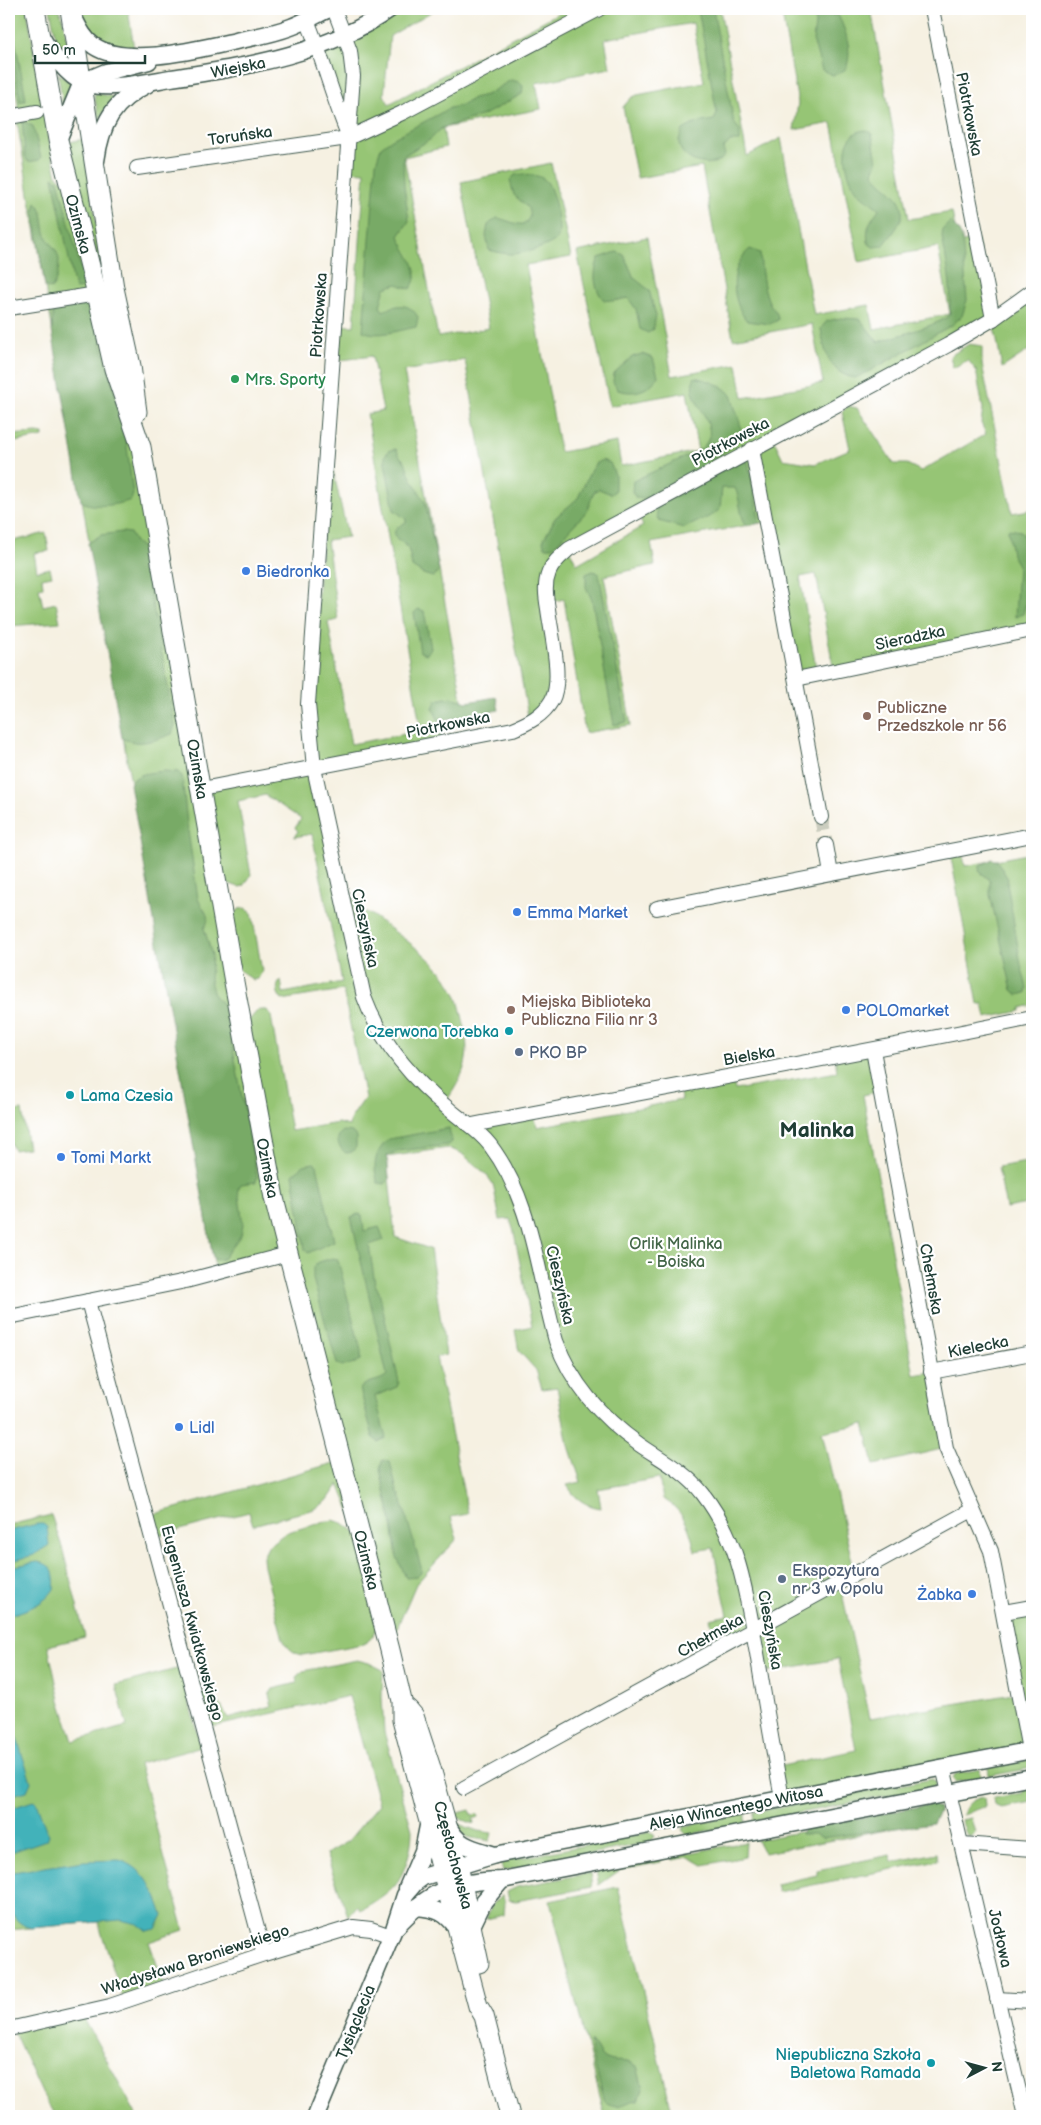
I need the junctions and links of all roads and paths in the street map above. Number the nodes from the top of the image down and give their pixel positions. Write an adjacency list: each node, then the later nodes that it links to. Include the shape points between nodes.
1 (35, 9): 9 (main road, Ozimska)
2 (71, 9): 12 (street, Wiejska, via 82,34 101,50 135,55); 14 (main road, Ozimska)
3 (329, 9): 8 (street, Wiejska)
4 (334, 9): 10 (street, Piotrkowska)
5 (390, 9): 10 (street, Wiejska)
6 (599, 9): 17 (street, via 402,113)
7 (932, 9): 24 (street, Piotrkowska)
8 (307, 20): 11 (street, Piotrkowska); 12 (street, Wiejska, via 272,33)
9 (39, 32): 14 (street, via 62,66); 18 (main road, Ozimska)
10 (345, 36): 11 (street, Wiejska); 17 (street, Piotrkowska, via 353,66)
11 (318, 47): 13 (street, Wiejska, via 257,64); 17 (street, Piotrkowska)
12 (178, 54): 14 (street, via 106,72)
13 (155, 81): 14 (street, Wiejska, via 108,85); 20 (street, via 134,92 110,113)
14 (82, 82): 18 (street); 20 (main road, Ozimska)
15 (37, 112): 16 (street)
16 (9, 117)
17 (348, 137): 19 (street, Toruńska); 29 (street, Piotrkowska, via 308,704)
18 (58, 140): 22 (main road, Ozimska)
19 (137, 168)
20 (95, 171): 25 (main road, Ozimska, via 114,288 131,366)
21 (1032, 291): 24 (street)
22 (98, 294): 23 (street); 25 (main road, Ozimska, via 114,369)
23 (9, 308)
24 (993, 319): 26 (street, Piotrkowska)
25 (138, 435): 30 (main road, Ozimska)
26 (752, 449): 28 (street); 29 (street, Piotrkowska, via 570,547 556,560 549,572 546,590 556,678 552,700 529,722 513,729)
27 (1032, 630): 28 (street, Sieradzka)
28 (796, 679): 31 (street)
29 (314, 768): 30 (street, Piotrkowska); 38 (street, Cieszyńska, via 369,1013 410,1073 451,1111)
30 (202, 789): 39 (main road, Ozimska, via 266,1162)
31 (821, 817)
32 (1032, 835): 34 (street)
33 (826, 845): 34 (street)
34 (831, 874): 35 (street)
35 (657, 908)
36 (1032, 1018): 37 (street, Bielska)
37 (873, 1050): 38 (street, Bielska); 43 (street, Chełmska)
38 (472, 1125): 47 (street, Cieszyńska, via 503,1165 521,1200 556,1341 569,1371 609,1420 693,1482 712,1506 737,1554)
39 (288, 1254): 40 (street, via 205,1277); 54 (main road, Ozimska, via 402,1701 402,1720)
40 (88, 1301): 41 (street); 67 (street, Eugeniusza Kwiatkowskiego)
41 (9, 1317)
42 (1032, 1353): 43 (street, Kielecka)
43 (931, 1372): 44 (street, Chełmska, via 946,1448)
44 (972, 1510): 46 (street, Chełmska, via 991,1551); 47 (street, Chełmska)
45 (1032, 1607): 46 (street)
46 (1004, 1612): 48 (street, Chełmska)
47 (753, 1631): 51 (street, Chełmska); 53 (street, Cieszyńska)
48 (1031, 1750): 49 (street, Aleja Wincentego Witosa)
49 (943, 1767): 52 (street, Jodłowa); 53 (street, Aleja Wincentego Witosa)
50 (1032, 1777): 52 (street, Aleja Wincentego Witosa)
51 (464, 1788)
52 (949, 1793): 56 (street, Jodłowa); 57 (street, Aleja Wincentego Witosa)
53 (782, 1798): 55 (street, Aleja Wincentego Witosa)
54 (436, 1820): 59 (street, via 466,1847); 60 (main road, Ozimska); 63 (street)
55 (664, 1820): 57 (street); 59 (street, Aleja Wincentego Witosa)
56 (962, 1844): 58 (street); 68 (street, Jodłowa)
57 (670, 1847): 61 (street, Aleja Wincentego Witosa)
58 (1032, 1849)
59 (495, 1855): 60 (street, Aleja Wincentego Witosa)
60 (450, 1868): 62 (main road, Ozimska); 63 (street, Tysiąclecia, via 423,1877)
61 (502, 1880): 62 (street, Aleja Wincentego Witosa); 65 (street)
62 (455, 1887): 64 (street, Tysiąclecia, via 436,1893); 65 (main road, Częstochowska)
63 (404, 1895): 66 (street, Tysiąclecia)
64 (416, 1907): 65 (street, via 443,1913); 66 (street, Tysiąclecia)
65 (465, 1928): 72 (main road, Częstochowska, via 478,2006 484,2016)
66 (392, 1933): 67 (street, Władysława Broniewskiego, via 353,1927); 71 (street, Tysiąclecia)
67 (264, 1954): 70 (street, Władysława Broniewskiego, via 117,2004)
68 (997, 1999): 69 (street); 73 (street, Jodłowa)
69 (1032, 2001)
70 (9, 2029)
71 (316, 2116)
72 (510, 2116)
73 (1025, 2116)

